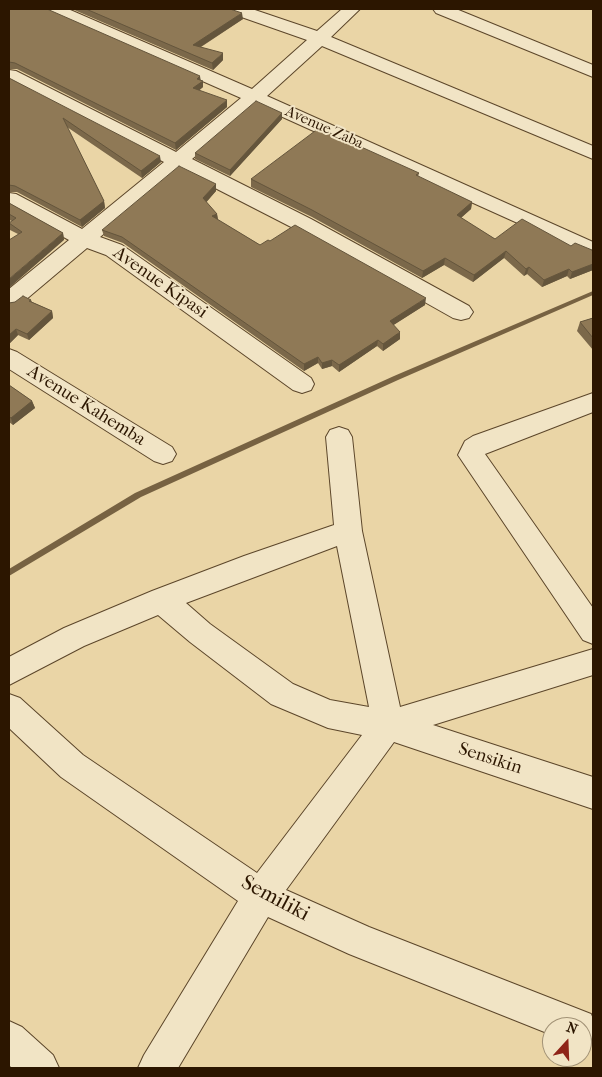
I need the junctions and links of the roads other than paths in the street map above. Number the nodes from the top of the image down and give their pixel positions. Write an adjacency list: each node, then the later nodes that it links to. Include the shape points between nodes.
1 (54, 9): 8 (street, Avenue Zaba)
2 (236, 9): 5 (street)
3 (352, 9): 5 (street)
4 (442, 9): 6 (street)
5 (319, 38): 8 (street); 9 (street)
6 (593, 72)
7 (9, 75): 10 (street)
8 (254, 96): 10 (street); 13 (street, Avenue Zaba)
9 (593, 153)
10 (177, 159): 12 (street); 15 (street, via 303,224)
11 (9, 199): 12 (street, Avenue Kipasi)
12 (84, 239): 14 (street); 17 (street, Avenue Kipasi, via 114,250)
13 (593, 250)
14 (9, 301)
15 (461, 312)
16 (9, 358): 20 (street, Avenue Kahemba)
17 (302, 384)
18 (589, 411): 23 (street, via 482,443 474,448 471,455)
19 (339, 437): 21 (street)
20 (163, 454)
21 (348, 531): 22 (street); 27 (street)
22 (162, 600): 25 (street, via 74,637); 27 (street, Sensikin, via 200,634 282,694 328,714)
23 (593, 631)
24 (593, 662): 27 (street)
25 (9, 672)
26 (9, 708): 29 (street, Semiliki, via 72,766)
27 (388, 725): 28 (street, Sensikin); 29 (street)
28 (593, 793)
29 (261, 896): 30 (street, Semiliki, via 361,942); 33 (street)
30 (552, 1017)
31 (9, 1040): 32 (street)
32 (40, 1068)
33 (157, 1068)

